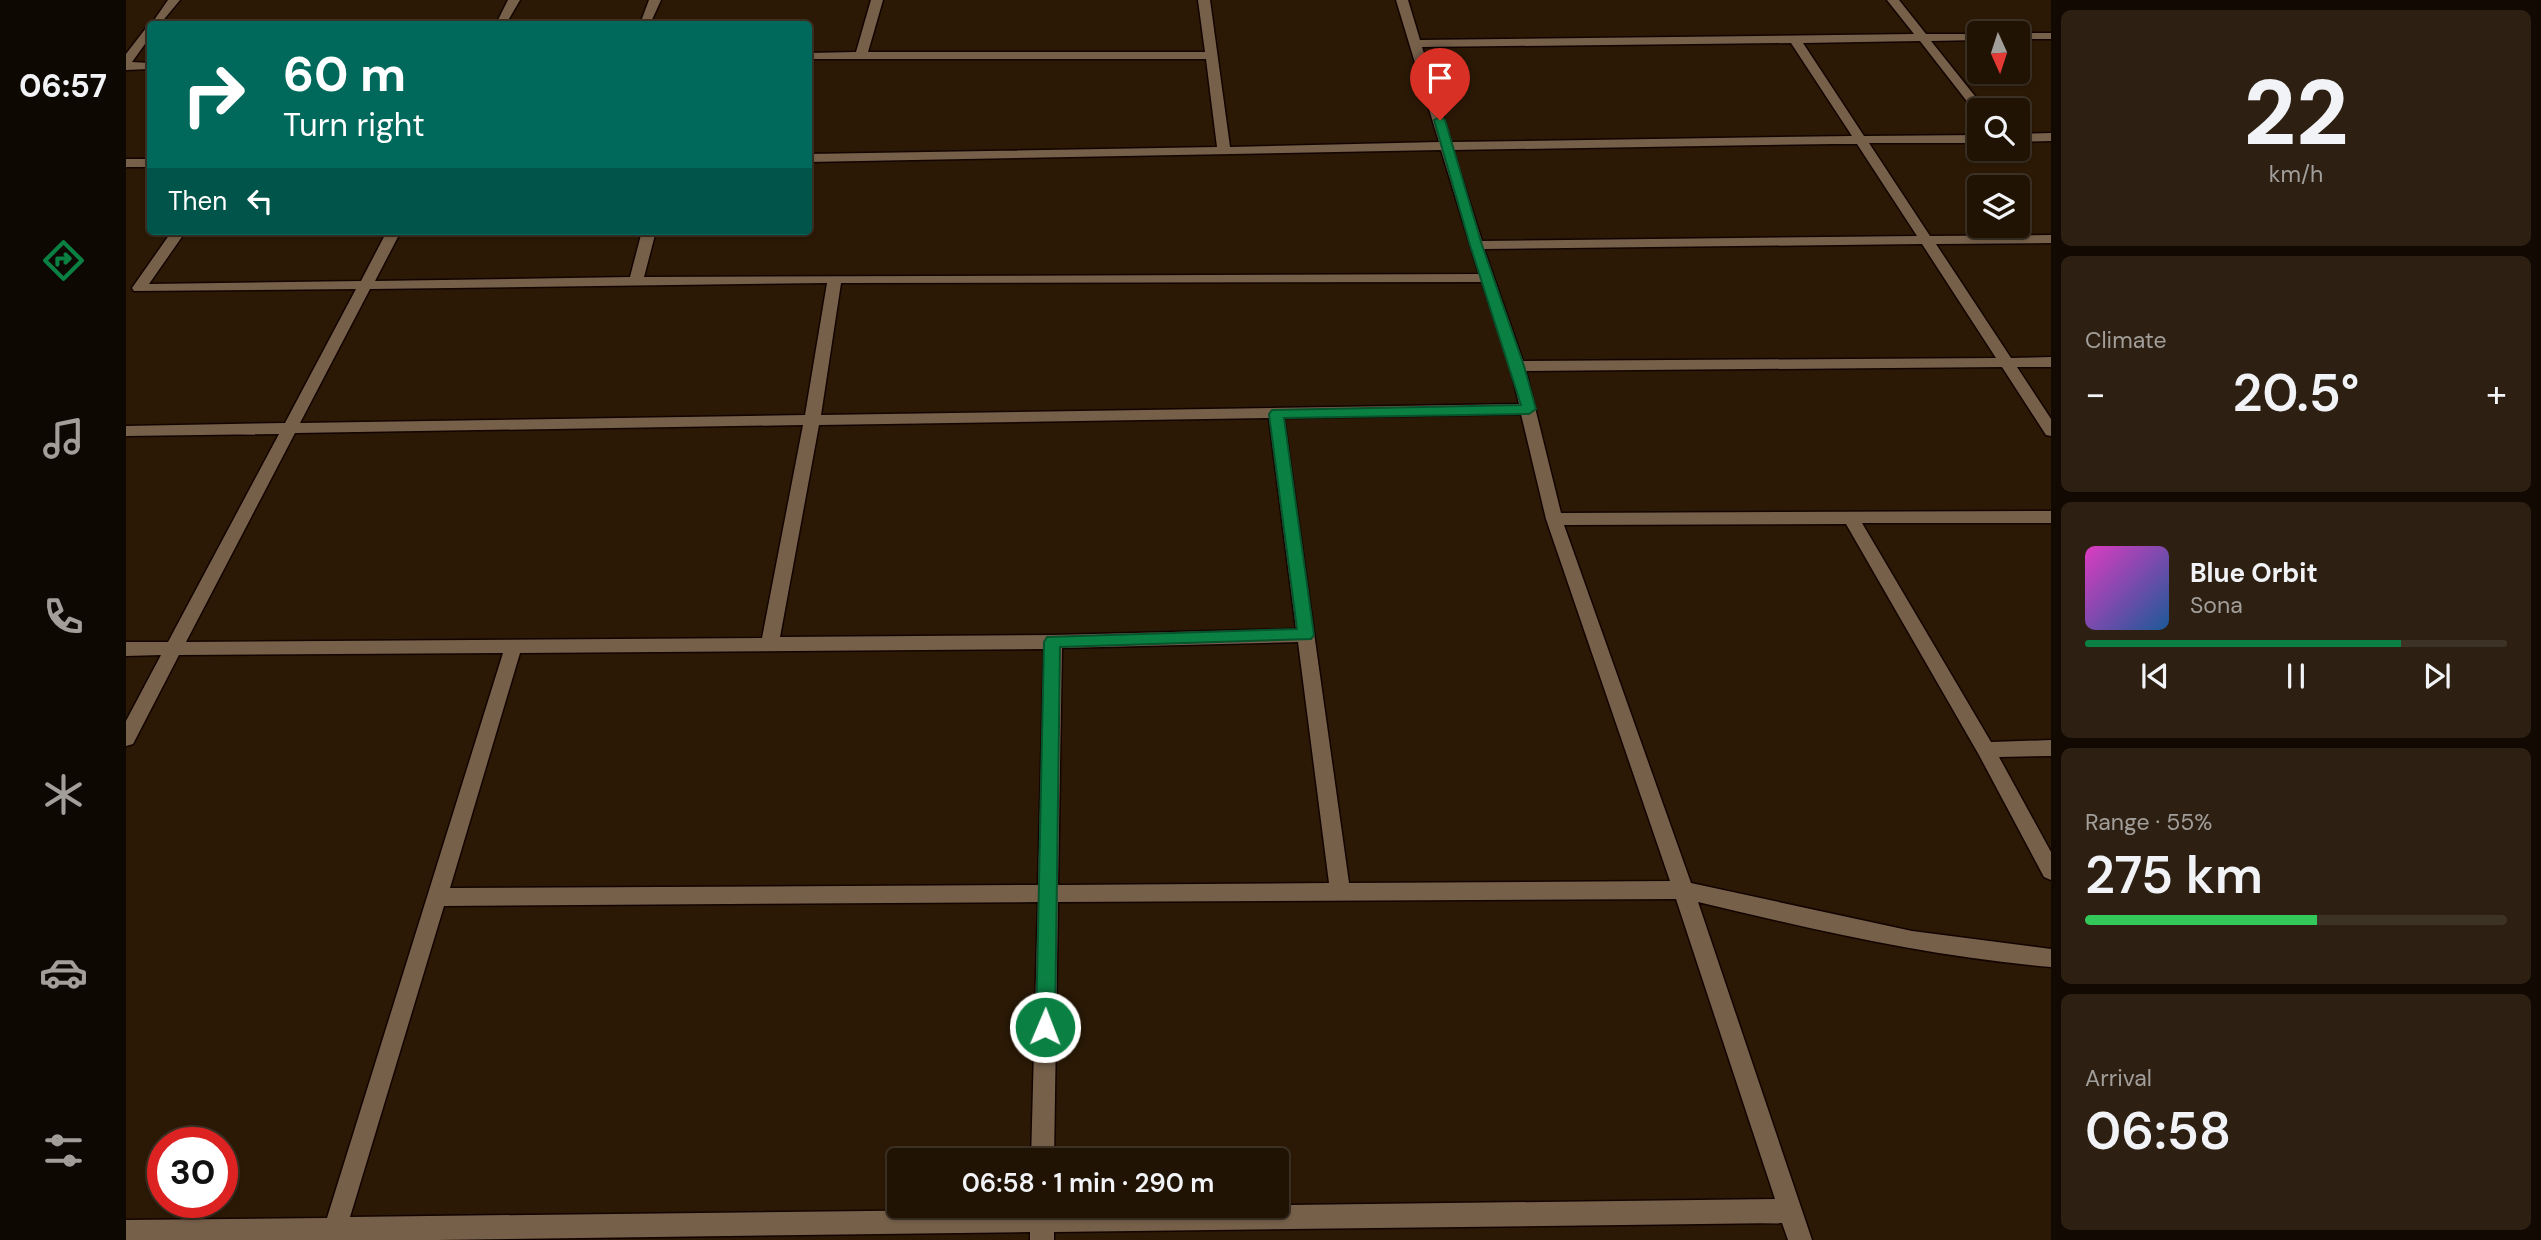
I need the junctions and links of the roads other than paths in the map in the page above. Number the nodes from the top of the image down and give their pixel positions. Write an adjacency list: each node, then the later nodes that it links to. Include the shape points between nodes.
1 (174, 0): 8 (street)
2 (514, 0): 9 (street)
3 (655, 0): 10 (street)
4 (877, 0): 18 (street)
5 (1204, 0): 19 (street)
6 (1402, 0): 17 (street)
7 (1893, 0): 14 (street)
8 (157, 21)
9 (503, 21)
10 (646, 21)
11 (147, 34): 21 (street)
12 (2030, 36): 13 (street)
13 (2051, 36)
14 (1923, 37): 15 (street); 16 (street); 23 (street)
15 (1967, 37)
16 (1794, 38): 17 (street); 26 (street)
17 (1415, 44): 28 (street)
18 (861, 55): 19 (street); 20 (street)
19 (1211, 55): 29 (street)
20 (812, 56)
21 (126, 64): 22 (street)
22 (147, 66)
23 (1971, 98)
24 (2051, 137): 25 (street)
25 (2030, 138)
26 (1860, 139): 27 (street); 28 (street); 37 (street)
27 (1967, 139)
28 (1448, 145): 29 (street); 38 (street)
29 (1224, 152): 30 (street)
30 (812, 158)
31 (126, 163): 32 (street)
32 (147, 163)
33 (176, 235): 43 (street)
34 (392, 235): 42 (street)
35 (648, 235): 41 (street)
36 (2051, 239): 37 (street)
37 (1927, 242): 38 (street); 44 (street)
38 (1476, 245): 39 (street)
39 (1486, 278): 40 (street); 46 (street)
40 (835, 279): 41 (street); 49 (street)
41 (636, 282): 42 (street)
42 (367, 283): 43 (street); 50 (street)
43 (132, 288)
44 (2006, 362): 45 (street); 46 (street); 52 (street)
45 (2051, 362)
46 (1517, 366): 47 (street)
47 (1529, 409): 48 (street); 55 (street)
48 (1276, 414): 49 (street); 56 (street)
49 (812, 421): 50 (street); 58 (street)
50 (290, 428): 51 (street); 61 (street)
51 (126, 431)
52 (2051, 431)
53 (2051, 517): 54 (street)
54 (1851, 518): 55 (street); 64 (street)
55 (1554, 519): 66 (street)
56 (1306, 635): 57 (street); 67 (street)
57 (1052, 642): 58 (street); 68 (street)
58 (770, 644): 59 (street)
59 (513, 648): 61 (street); 69 (street)
60 (126, 649): 61 (street)
61 (172, 651): 62 (street)
62 (126, 739)
63 (2051, 748): 64 (street)
64 (1986, 750): 65 (street)
65 (2051, 871)
66 (1684, 890): 67 (street); 70 (street, via 1880,936); 72 (street)
67 (1340, 892): 68 (street)
68 (1048, 894): 69 (street); 71 (street)
69 (435, 897): 74 (street)
70 (2051, 958)
71 (1043, 1148)
72 (1791, 1211): 73 (street); 76 (street)
73 (1042, 1222): 74 (street)
74 (335, 1229): 75 (street)
75 (126, 1232)
76 (1800, 1240)

